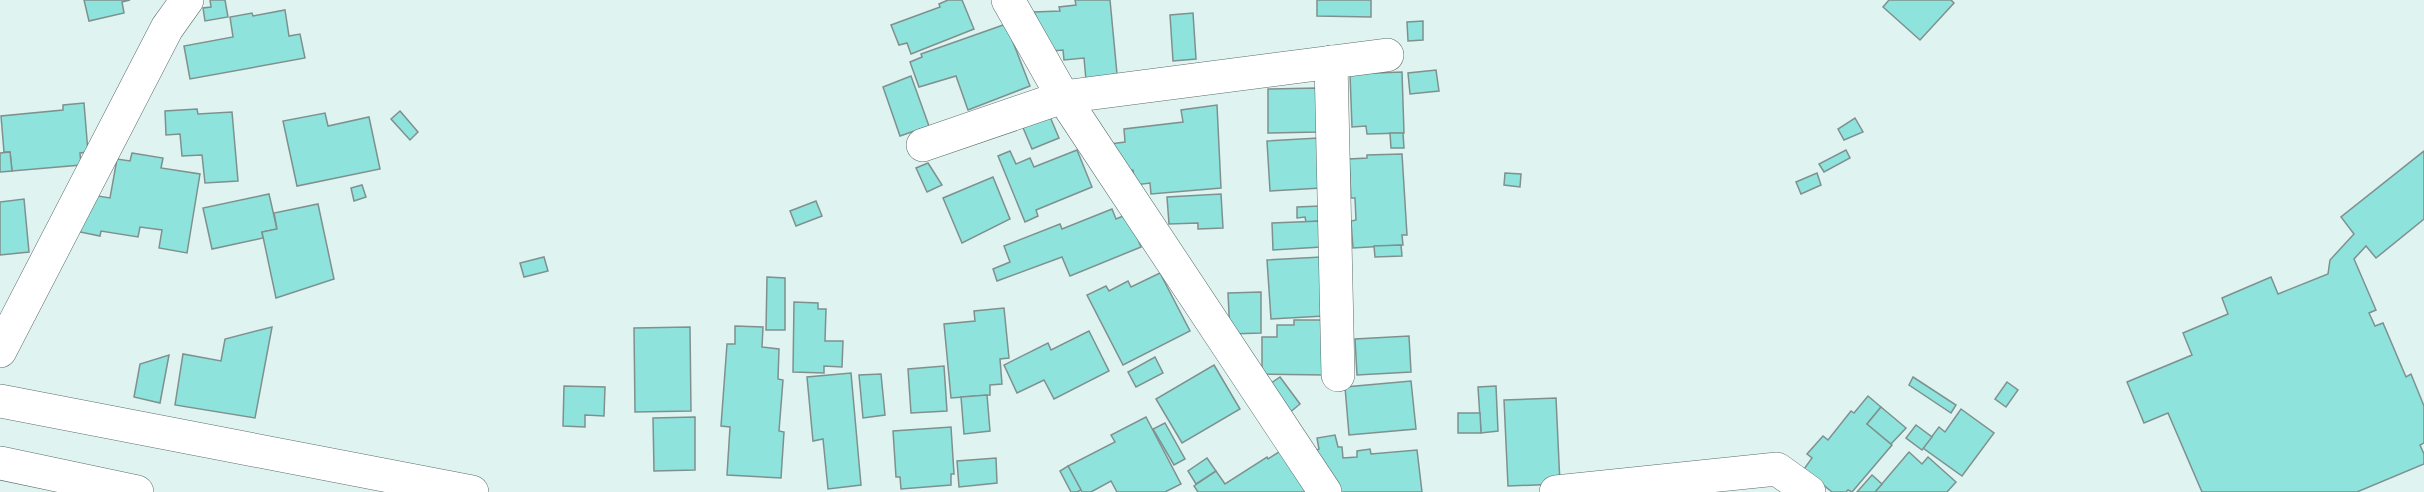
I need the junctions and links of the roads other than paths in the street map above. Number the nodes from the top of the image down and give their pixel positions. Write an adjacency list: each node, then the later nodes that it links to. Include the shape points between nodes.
1 (187, 0): 7 (street, via 167,28)
2 (1008, 0): 5 (street)
3 (1387, 55): 4 (street)
4 (1331, 62): 5 (street); 8 (street)
5 (1063, 97): 6 (street); 13 (street)
6 (923, 145)
7 (0, 351)
8 (1338, 375)
9 (0, 401): 12 (street)
10 (0, 463): 11 (street)
11 (138, 492)
12 (472, 492)
13 (1325, 492)
14 (1556, 492): 15 (street, via 1777,469)
15 (1809, 492)

